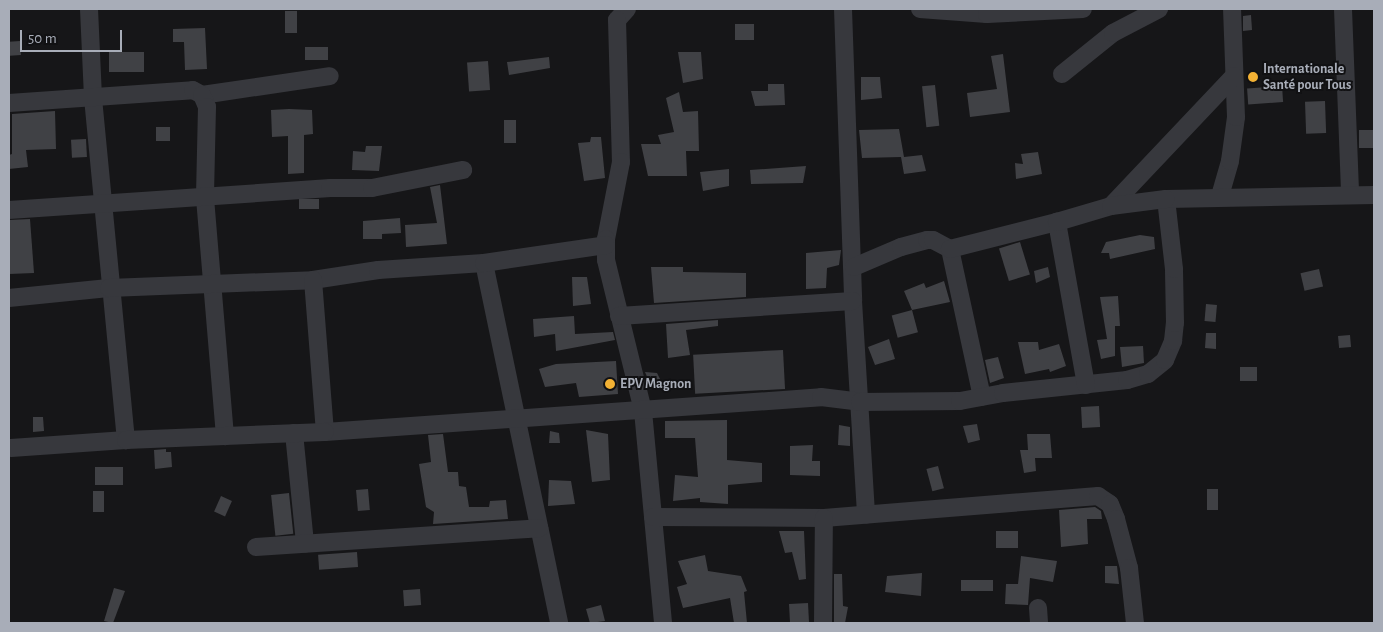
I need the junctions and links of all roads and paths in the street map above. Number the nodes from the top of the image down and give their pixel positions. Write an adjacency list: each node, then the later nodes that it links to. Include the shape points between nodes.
1 (89, 9): 13 (street)
2 (627, 9): 25 (street, via 617,20 621,162)
3 (843, 9): 28 (street)
4 (920, 9): 5 (street, via 987,14)
5 (1083, 9)
6 (1160, 9): 9 (street, via 1113,32)
7 (1232, 9): 11 (street)
8 (1343, 9): 17 (street)
9 (1062, 74)
10 (330, 76): 12 (street)
11 (1234, 76): 18 (street, via 1236,117 1230,161); 22 (street)
12 (202, 96): 13 (street, via 193,90); 19 (street, via 207,107)
13 (93, 98): 14 (street); 21 (street)
14 (9, 102)
15 (463, 170): 19 (street, via 392,186)
16 (1374, 194): 17 (street)
17 (1350, 195): 18 (street)
18 (1220, 196): 20 (street)
19 (205, 198): 21 (street); 30 (street)
20 (1166, 199): 22 (street); 35 (street, via 1174,268 1173,341 1165,360 1148,374 1127,380)
21 (103, 205): 23 (street); 31 (street)
22 (1111, 206): 24 (street)
23 (9, 210)
24 (1057, 222): 26 (street); 35 (street)
25 (606, 244): 27 (street); 34 (street, via 606,260)
26 (950, 249): 28 (street, via 927,240); 36 (street)
27 (484, 263): 29 (street, via 378,270); 39 (street)
28 (854, 267): 33 (street)
29 (313, 280): 30 (street); 40 (street)
30 (212, 283): 31 (street); 42 (street)
31 (109, 288): 32 (street); 43 (street)
32 (9, 298)
33 (853, 301): 34 (street); 37 (street)
34 (619, 316): 38 (street)
35 (1086, 384): 36 (street)
36 (982, 397): 37 (street, via 960,401)
37 (860, 402): 38 (street, via 821,397); 45 (street)
38 (643, 411): 39 (street); 46 (street)
39 (518, 418): 40 (street); 48 (street)
40 (325, 432): 41 (street)
41 (294, 433): 42 (street); 49 (street)
42 (225, 436): 43 (street)
43 (126, 440): 44 (street)
44 (11, 448)
45 (866, 515): 47 (street); 54 (street, via 1098,496 1110,504 1116,519 1129,568)
46 (653, 517): 47 (street); 52 (street)
47 (824, 518): 53 (street)
48 (539, 528): 49 (street); 51 (street)
49 (305, 543): 50 (street)
50 (256, 546)
51 (559, 623)
52 (663, 623)
53 (823, 623)
54 (1135, 623)

